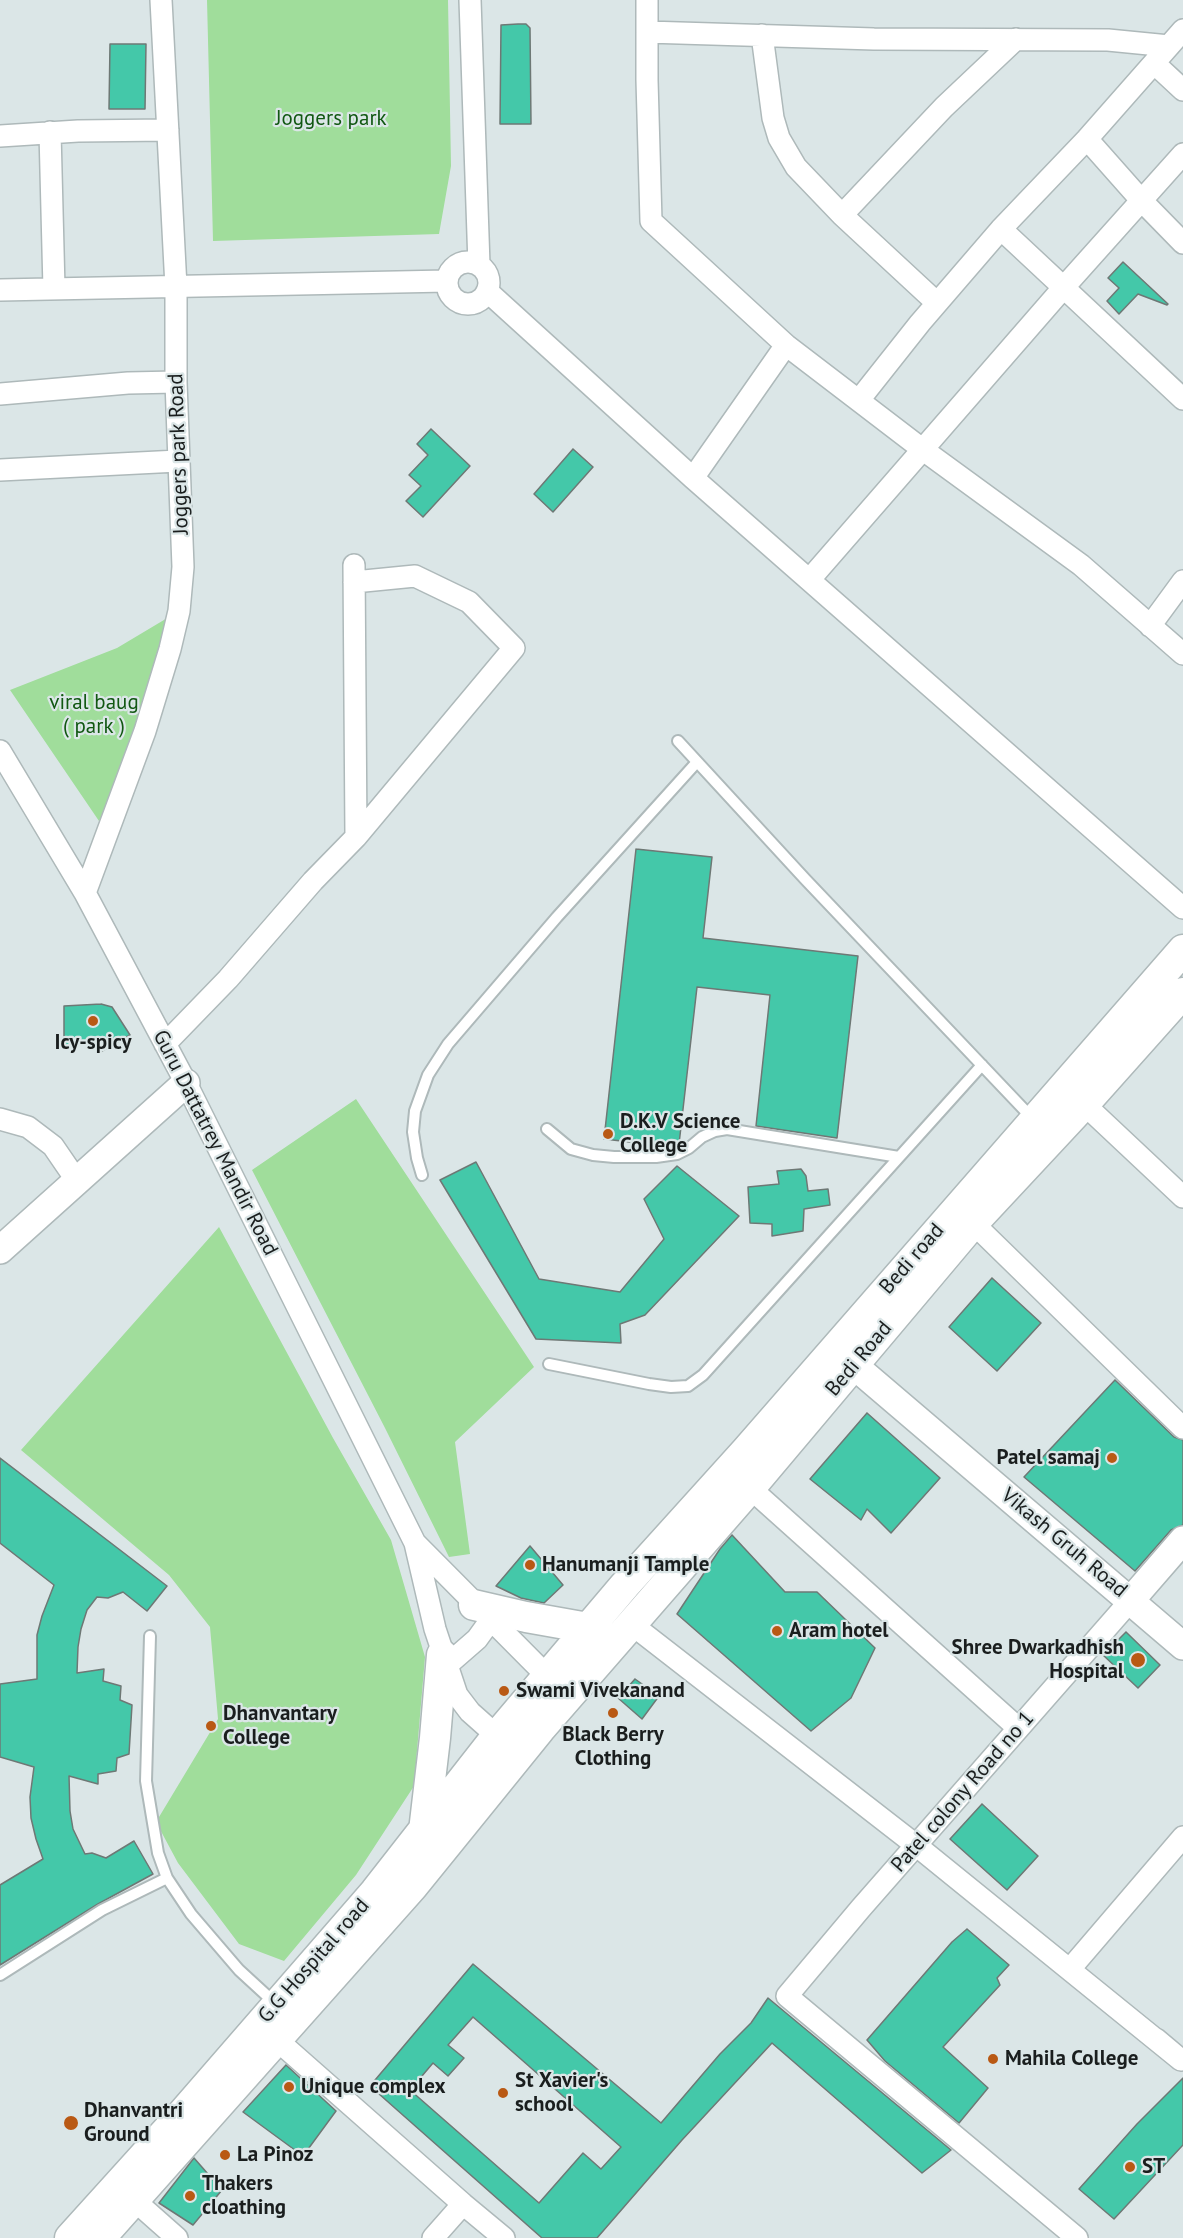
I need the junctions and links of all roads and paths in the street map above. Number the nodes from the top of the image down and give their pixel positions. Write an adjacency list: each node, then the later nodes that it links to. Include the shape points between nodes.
1 (161, 0): 11 (street, Joggers park Road)
2 (470, 0): 20 (street)
3 (647, 0): 5 (street)
4 (1183, 30): 8 (street)
5 (647, 32): 6 (street); 28 (street, via 651,221)
6 (762, 35): 7 (street); 17 (street, via 779,138 796,167)
7 (1016, 39): 8 (street, via 1108,40); 17 (street, via 944,107)
8 (1169, 46): 9 (street)
9 (1155, 64): 10 (street); 14 (street)
10 (1183, 90)
11 (168, 130): 12 (street); 22 (street, Joggers park Road)
12 (50, 132): 13 (street); 24 (street)
13 (0, 136)
14 (1087, 140): 16 (street); 18 (street)
15 (1183, 154): 16 (street)
16 (1141, 200): 19 (street); 23 (street)
17 (842, 215): 27 (street)
18 (1001, 228): 23 (street); 27 (street)
19 (1183, 243)
20 (479, 266): 21 (street, via 472,262 458,264); 26 (street, via 488,277)
21 (447, 281): 22 (street); 26 (street, via 453,299 466,304 479,302)
22 (176, 287): 24 (street); 29 (street, Joggers park Road)
23 (1064, 287): 31 (street); 33 (street)
24 (54, 289): 25 (street)
25 (0, 290)
26 (487, 291): 36 (street)
27 (937, 303): 32 (street)
28 (786, 345): 32 (street); 36 (street)
29 (176, 381): 30 (street); 34 (street, Joggers park Road)
30 (0, 394)
31 (1183, 399)
32 (859, 400): 33 (street)
33 (922, 449): 37 (street); 39 (street, via 1082,565)
34 (178, 461): 35 (street); 45 (street, Joggers park Road, via 183,567 179,611 145,730)
35 (0, 470)
36 (693, 478): 37 (street)
37 (810, 579): 46 (street)
38 (1183, 581): 39 (street)
39 (1150, 626): 40 (street)
40 (1183, 654)
41 (678, 741): 43 (lane)
42 (0, 752): 45 (street, Guru Dattatrey Mandir Road)
43 (697, 762): 50 (lane); 57 (lane, via 448,1044 428,1076 416,1111 413,1132)
44 (356, 837): 44 (street, via 514,648 469,602 415,576 354,574); 49 (street)
45 (85, 892): 49 (street, Guru Dattatrey Mandir Road)
46 (1183, 908)
47 (1183, 950): 54 (main road, Bedi road)
48 (1183, 993): 52 (main road, Bedi Road)
49 (165, 1044): 51 (street, Guru Dattatrey Mandir Road)
50 (982, 1065): 54 (lane); 56 (lane)
51 (186, 1083): 58 (street); 67 (street, Guru Dattatrey Mandir Road)
52 (1084, 1104): 59 (street); 60 (main road, Bedi Road)
53 (0, 1119): 58 (street, via 28,1127 53,1146)
54 (1035, 1120): 62 (main road, Bedi road)
55 (547, 1129): 56 (lane, via 571,1149 614,1157 677,1154 702,1137 727,1129)
56 (899, 1157): 63 (lane, via 704,1375 688,1386 649,1384)
57 (422, 1175)
58 (77, 1181): 61 (street)
59 (1183, 1197)
60 (973, 1223): 62 (main road, Bedi Road); 64 (street)
61 (0, 1250)
62 (844, 1357): 65 (main road, Bedi Road); 68 (street, Vikash Gruh Road); 71 (main road, Bedi road, via 746,1451)
63 (549, 1364)
64 (1183, 1428)
65 (750, 1488): 70 (main road, Bedi Road); 77 (street)
66 (1183, 1540): 68 (street, Patel colony Road no 1)
67 (415, 1543): 69 (street, Guru Dattatrey Mandir Road); 74 (street, Guru Dattatrey Mandir Road)
68 (1131, 1600): 73 (street, Vikash Gruh Road); 77 (street, Patel colony Road no 1)
69 (482, 1613): 71 (main road); 74 (street, via 477,1639); 75 (street, Guru Dattatrey Mandir Road)
70 (630, 1623): 76 (main road, Bedi Road); 82 (street)
71 (588, 1628): 75 (main road, Bedi road)
72 (150, 1636): 83 (lane, via 146,1781 158,1853)
73 (1183, 1646)
74 (444, 1660): 79 (street, Guru Dattatrey Mandir Road, via 457,1695); 80 (main road)
75 (547, 1677): 76 (street, Guru Dattatrey Mandir Road); 79 (main road, G.G Hospital road)
76 (569, 1697): 78 (main road, Bedi Road)
77 (1018, 1728): 82 (street, Patel colony Road no 1)
78 (540, 1729): 79 (main road, G.G Hospital road)
79 (508, 1746): 80 (main road, G.G Hospital road); 88 (main road, G.G Hospital road, via 412,1887)
80 (424, 1831): 86 (main road, G.G Hospital road)
81 (1183, 1837): 84 (street)
82 (917, 1846): 84 (street); 96 (street, Patel colony Road no 1, via 787,1996)
83 (167, 1878): 85 (lane, via 102,1910); 86 (lane, via 216,1945)
84 (1070, 1969): 87 (street)
85 (0, 1975)
86 (276, 2004): 92 (main road, G.G Hospital road)
87 (1156, 2039)
88 (277, 2040): 89 (main road, G.G Hospital road); 90 (street)
89 (134, 2200): 93 (main road, G.G Hospital road); 94 (street)
90 (463, 2204): 91 (street); 95 (street)
91 (501, 2237)
92 (70, 2238)
93 (100, 2238)
94 (177, 2238)
95 (433, 2238)
96 (1077, 2238)

